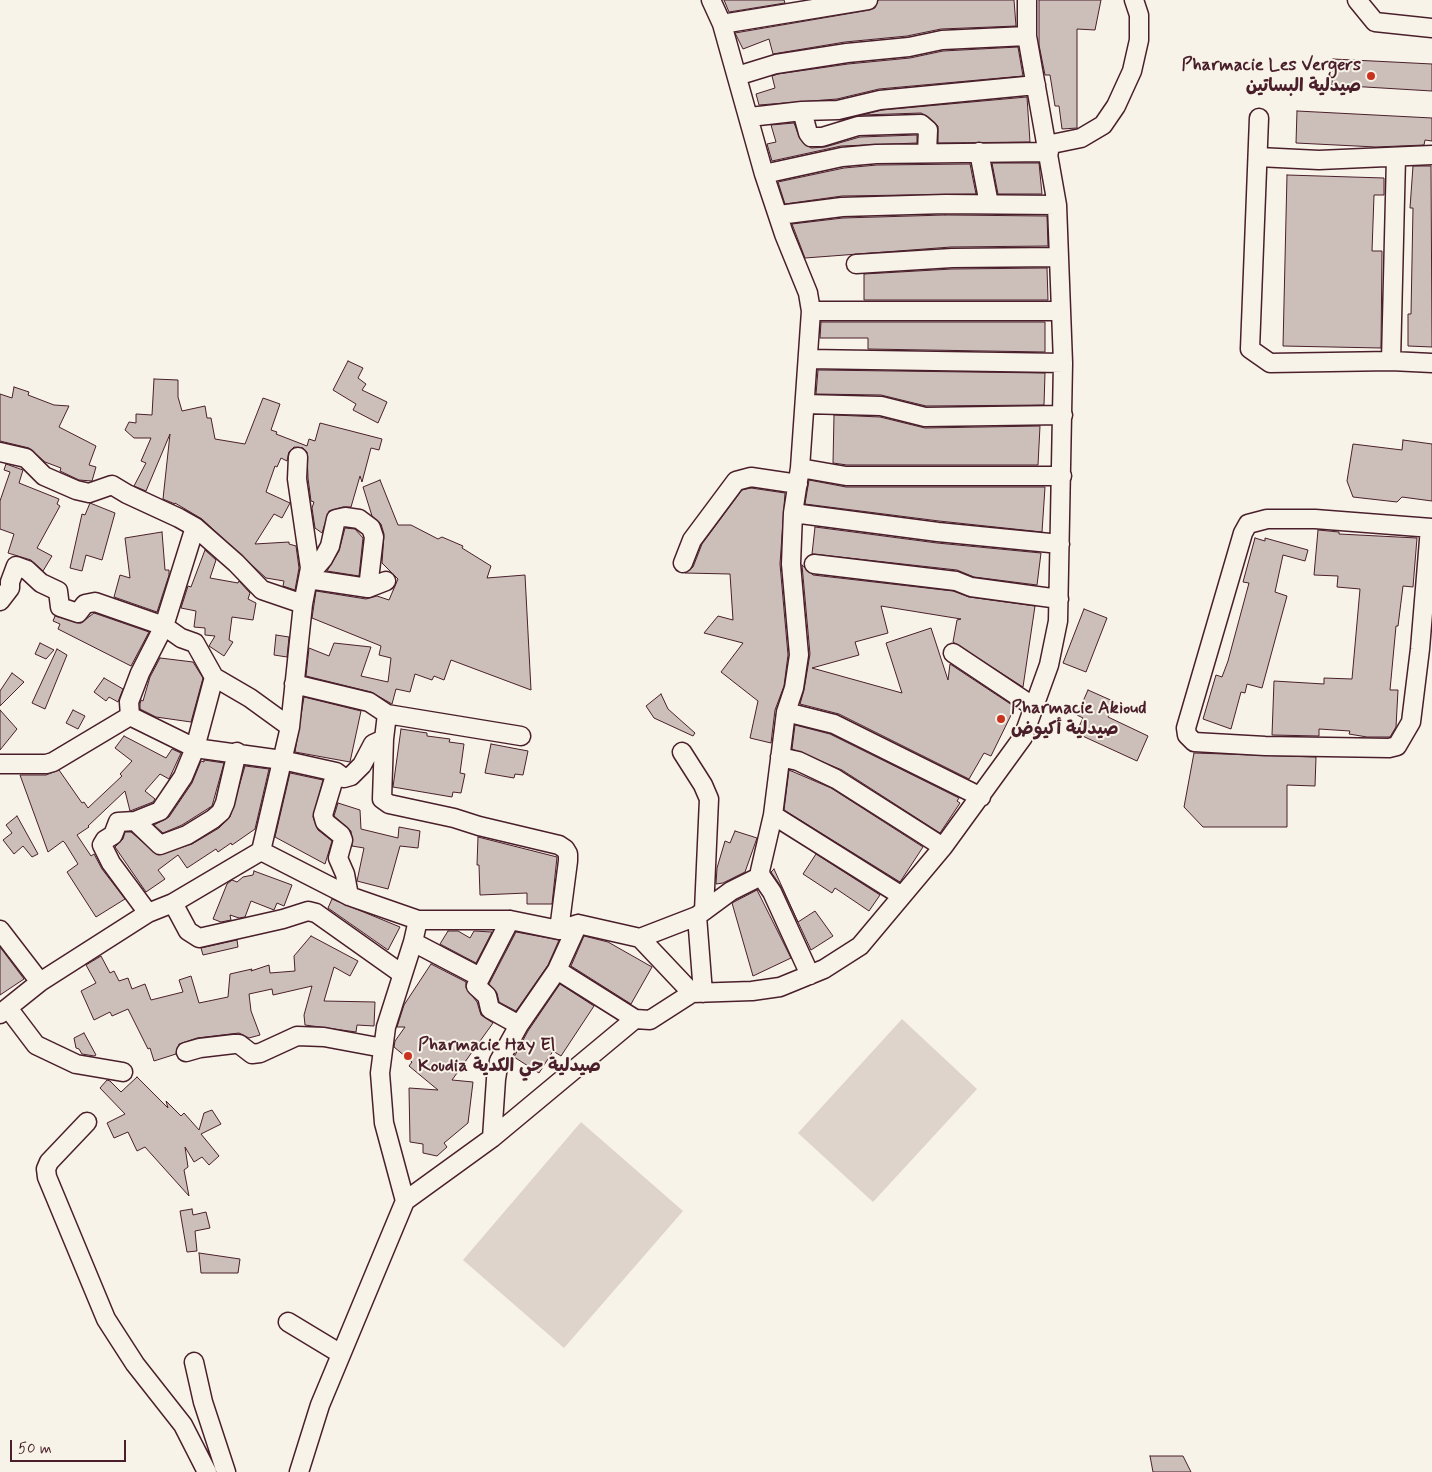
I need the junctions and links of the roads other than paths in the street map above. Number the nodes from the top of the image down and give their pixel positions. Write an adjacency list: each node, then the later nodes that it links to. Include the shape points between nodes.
1 (711, 0): 7 (street)
2 (868, 0): 6 (street)
3 (1027, 0): 9 (street)
4 (1134, 0): 15 (street, via 1139,15 1139,40 1132,70 1116,106 1103,125 1081,138)
5 (1357, 0): 8 (street, via 1375,22)
6 (835, 3): 7 (street)
7 (722, 24): 10 (street)
8 (1432, 28)
9 (1027, 36): 10 (street, via 942,40 847,53 776,64); 11 (street)
10 (737, 76): 13 (street)
11 (1036, 85): 12 (street, via 880,100 838,110); 15 (street)
12 (802, 111): 13 (street); 16 (street, via 811,136 822,137 858,126 922,124 928,130)
13 (750, 117): 21 (street)
14 (1259, 118): 19 (street)
15 (1048, 148): 17 (street); 23 (street)
16 (927, 152): 17 (street); 21 (street, via 842,157)
17 (979, 152): 22 (street)
18 (1432, 155): 20 (street)
19 (1258, 157): 20 (street, via 1319,160); 30 (street, via 1250,349 1270,363)
20 (1396, 158): 30 (street)
21 (764, 174): 24 (street)
22 (989, 204): 23 (street); 24 (street, via 842,207)
23 (1057, 205): 25 (street)
24 (779, 215): 27 (street, via 808,293)
25 (1059, 257): 26 (street, via 952,258); 28 (street)
26 (856, 264)
27 (810, 311): 28 (street); 29 (street)
28 (1061, 311): 31 (street)
29 (808, 359): 31 (street); 33 (street)
30 (1391, 361): 32 (street)
31 (1063, 363): 34 (street)
32 (1432, 363)
33 (805, 404): 34 (street, via 882,406 925,417); 37 (street)
34 (1063, 415): 38 (street)
35 (0, 452): 40 (street, via 26,458 44,476 76,490 89,493 112,485)
36 (298, 457): 45 (street, via 299,497)
37 (799, 476): 38 (street); 39 (street); 43 (street, via 751,477 736,481 692,540)
38 (1062, 476): 42 (street)
39 (793, 513): 42 (street); 56 (street, via 791,564 799,655)
40 (195, 527): 50 (street, via 236,562 262,590); 51 (street)
41 (1431, 528): 41 (street, via 1411,722 1398,746 1265,746 1194,742 1188,736 1186,728 1248,524 1267,519 1315,519)
42 (1060, 544): 48 (street)
43 (683, 563)
44 (814, 564): 48 (street, via 956,581 971,587)
45 (309, 574): 47 (street); 47 (street, via 330,546 336,519 345,516 359,519 371,528 374,536); 50 (street)
46 (386, 581): 47 (street)
47 (368, 588)
48 (1059, 599): 55 (street, via 1049,666)
49 (0, 601): 51 (street, via 10,588 16,566 58,591 60,607 78,613 85,604 95,602)
50 (303, 604): 54 (street)
51 (164, 626): 53 (street, via 195,643); 58 (street, via 129,702)
52 (953, 653): 55 (street)
53 (214, 676): 59 (street); 62 (street)
54 (294, 684): 57 (street, via 369,702); 59 (street)
55 (1034, 707): 69 (street, via 1023,737)
56 (786, 712): 65 (street); 69 (street, via 834,724)
57 (387, 714): 60 (street); 61 (street)
58 (130, 716): 62 (street); 67 (street, via 46,764)
59 (290, 727): 66 (street)
60 (521, 736)
61 (384, 739): 68 (street, via 373,744 362,765 351,776 344,778); 84 (street, via 382,799 385,803 454,818 565,849 568,861)
62 (195, 748): 63 (street); 71 (street, via 168,802 160,811)
63 (237, 752): 66 (street); 71 (street, via 226,803 213,819 160,845)
64 (682, 752): 78 (street, via 708,799)
65 (780, 757): 70 (street); 72 (street, via 823,772)
66 (282, 760): 68 (street); 73 (street)
67 (0, 764)
68 (336, 772): 75 (street, via 323,815 325,822 343,840 338,858 345,874)
69 (981, 798): 72 (street)
70 (772, 815): 74 (street); 76 (street)
71 (135, 821): 79 (street, via 118,822 113,835 102,845)
72 (943, 847): 76 (street)
73 (261, 851): 75 (street); 77 (street)
74 (761, 876): 78 (street, via 731,891); 89 (street)
75 (348, 896): 80 (street)
76 (902, 896): 89 (street, via 860,946)
77 (173, 903): 79 (street); 88 (street, via 188,931 199,938 308,911 316,913)
78 (701, 913): 85 (street); 92 (street)
79 (148, 914): 91 (street)
80 (418, 920): 81 (street); 86 (street)
81 (510, 920): 84 (street); 90 (street)
82 (578, 924): 84 (street); 85 (street); 87 (street)
83 (0, 930): 91 (street)
84 (559, 930)
85 (640, 938): 92 (street)
86 (413, 942): 88 (street); 90 (street)
87 (557, 970): 94 (street); 95 (street)
88 (402, 974): 96 (street)
89 (810, 974): 92 (street, via 780,987)
90 (480, 977): 95 (street, via 476,986 487,996 490,1009)
91 (40, 982): 93 (street)
92 (698, 993): 94 (street, via 650,1020)
93 (4, 1011): 98 (street, via 36,1044 76,1064)
94 (635, 1019): 100 (street)
95 (519, 1025): 100 (street, via 499,1061)
96 (383, 1048): 97 (street, via 324,1037 297,1036 260,1053 248,1052 238,1044); 101 (street, via 380,1073 384,1123)
97 (186, 1052)
98 (123, 1072)
99 (87, 1122): 105 (street, via 49,1162 47,1177 106,1319 129,1356 183,1425)
100 (492, 1138): 101 (street)
101 (405, 1202): 103 (street)
102 (288, 1322): 103 (street)
103 (341, 1354): 107 (street, via 320,1405)
104 (194, 1362): 106 (street, via 203,1402)
105 (206, 1472)
106 (226, 1472)
107 (299, 1472)

